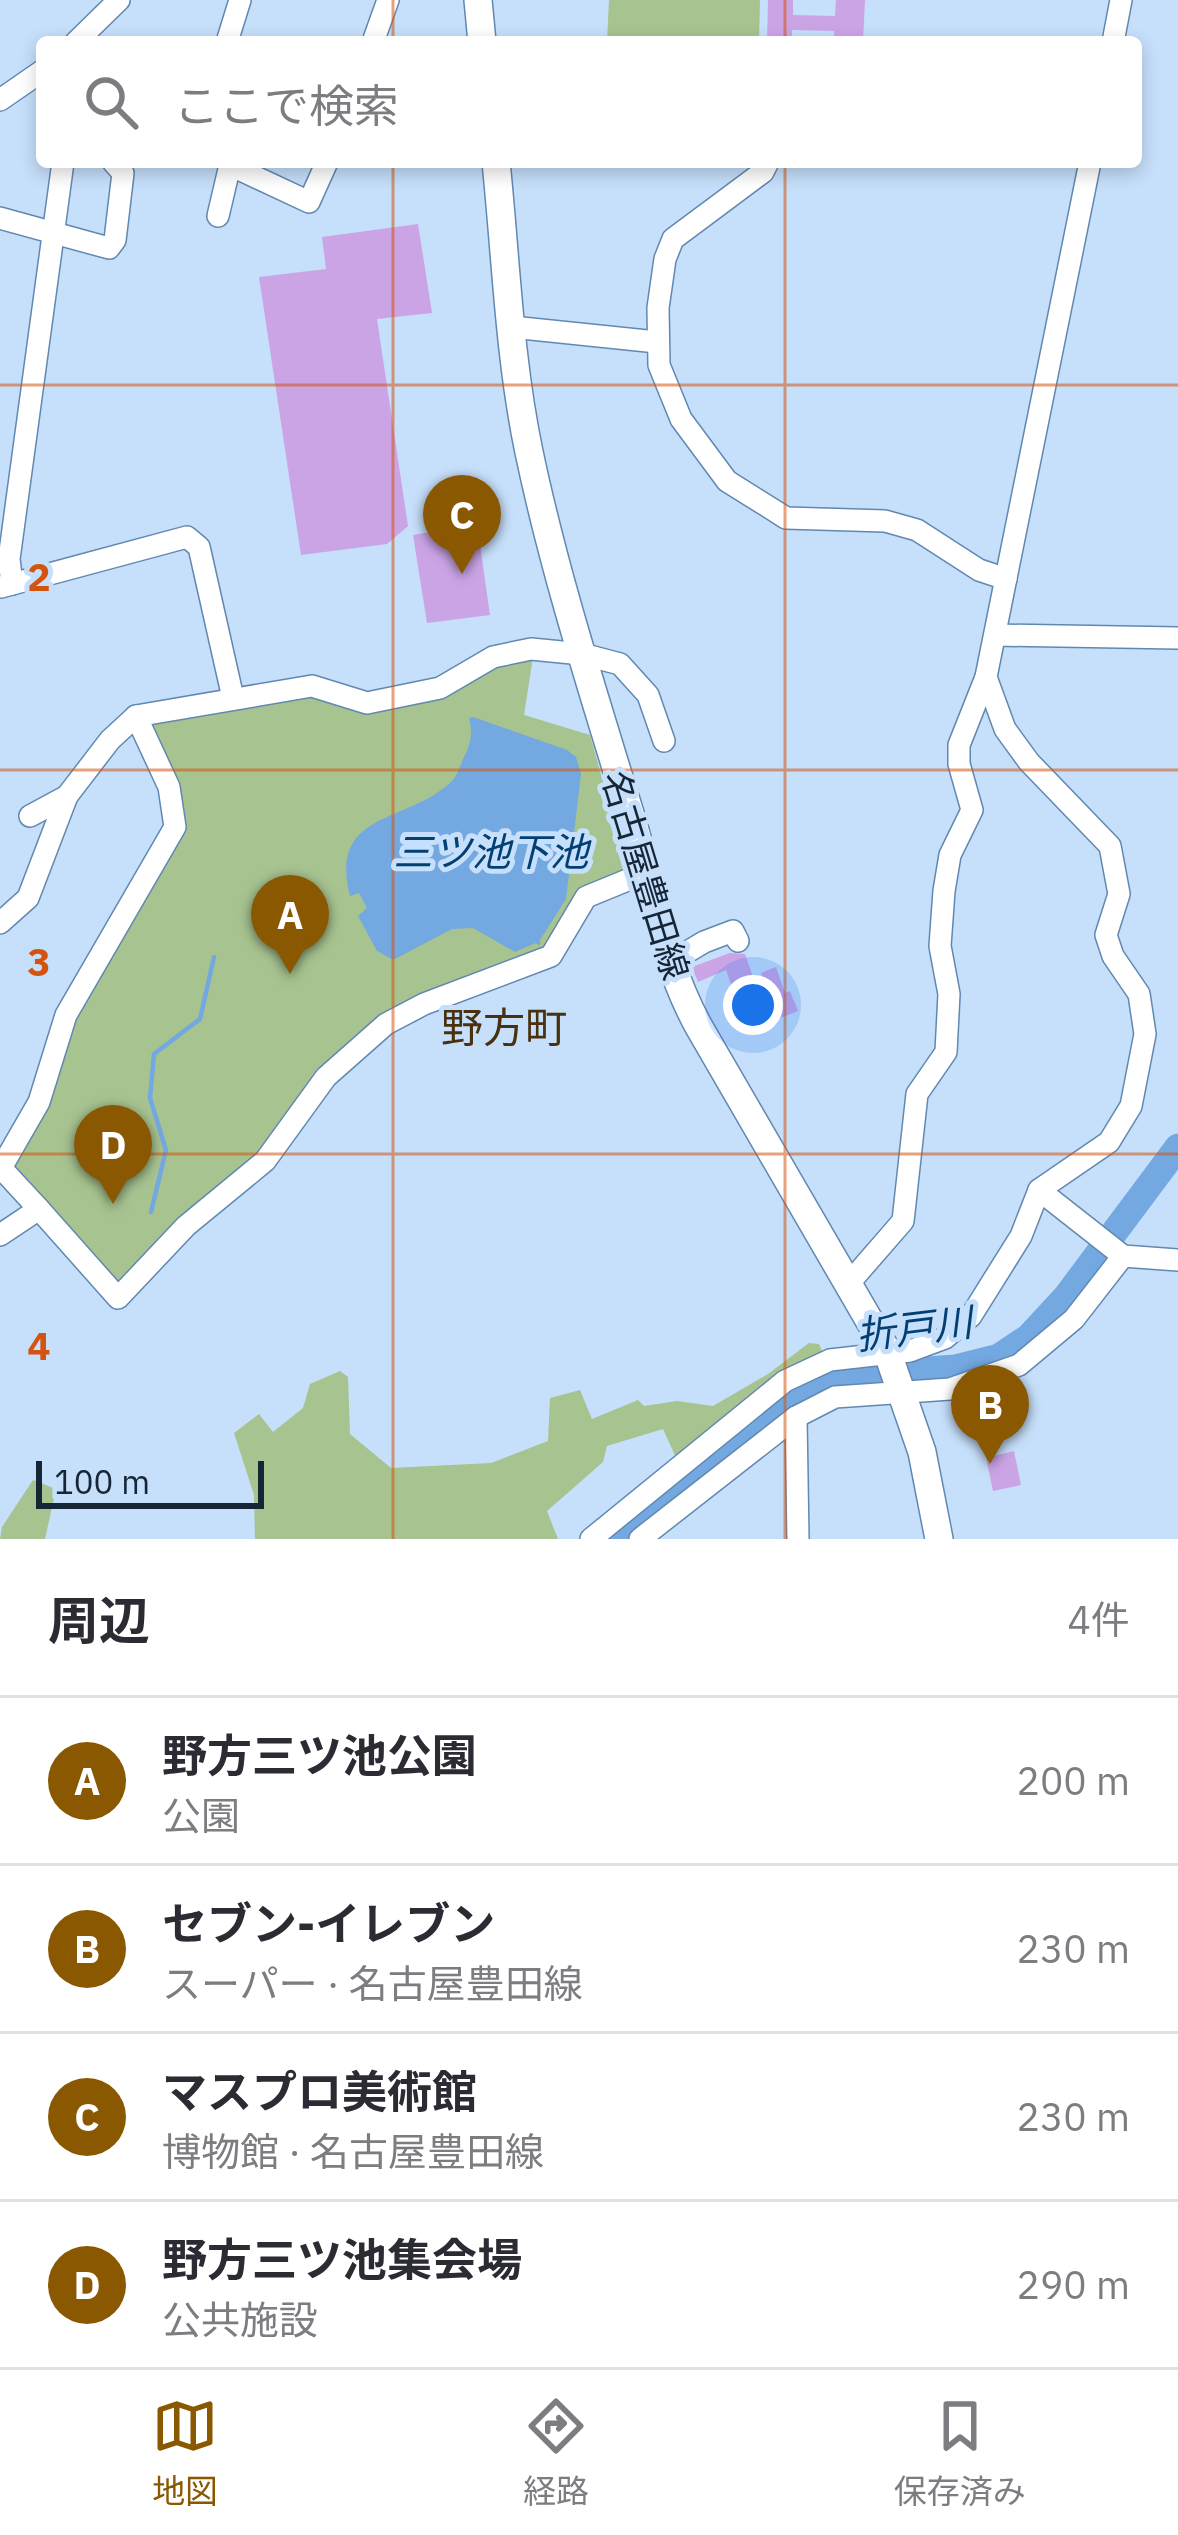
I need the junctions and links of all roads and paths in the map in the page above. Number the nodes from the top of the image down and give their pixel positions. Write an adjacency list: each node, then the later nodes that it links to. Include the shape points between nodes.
1 (119, 0): 6 (street)
2 (241, 0): 7 (street)
3 (388, 0): 8 (street)
4 (478, 0): 9 (main road)
5 (1121, 0): 10 (street)
6 (82, 36)
7 (229, 36)
8 (375, 36)
9 (481, 36)
10 (1114, 36)
11 (36, 75): 12 (street)
12 (0, 100)
13 (62, 168): 23 (street)
14 (119, 168): 23 (street, via 109,248)
15 (229, 168): 21 (street)
16 (238, 168): 17 (street, via 309,202)
17 (324, 168)
18 (497, 168): 24 (main road, 名古屋豊田線)
19 (766, 168): 25 (street, via 674,239)
20 (1089, 168): 26 (street)
21 (218, 216)
22 (0, 218): 23 (street)
23 (52, 231): 27 (street)
24 (512, 327): 25 (street); 30 (main road, 名古屋豊田線, via 528,449)
25 (657, 342): 26 (street, via 681,419 727,481 752,499 786,518 885,521 917,530)
26 (1006, 579): 28 (street)
27 (6, 585): 32 (street, via 187,537 196,542)
28 (995, 634): 29 (street); 31 (street)
29 (1178, 638)
30 (582, 654): 32 (street, via 531,649 493,657 440,688 367,703 312,686); 34 (street, via 620,664 648,695); 37 (main road, 名古屋豊田線)
31 (986, 677): 41 (street, via 1006,729 1110,846 1119,894 1106,935 1138,994 1145,1034 1131,1106 1109,1142); 46 (street, via 958,745 972,810 950,855 944,891 946,1052 917,1094 903,1221)
32 (232, 698): 33 (street)
33 (136, 716): 35 (street); 42 (street, via 169,787 175,827 65,1015 39,1102 2,1168)
34 (664, 741)
35 (67, 796): 36 (street); 38 (street, via 28,898)
36 (30, 816)
37 (647, 872): 40 (main road, 名古屋豊田線); 42 (street, via 586,897 551,956 386,1024 326,1077 265,1161 186,1226 118,1298)
38 (0, 923)
39 (737, 941): 40 (street, via 733,931)
40 (669, 963): 46 (main road, 名古屋豊田線)
41 (1039, 1190): 44 (street); 47 (street, via 1022,1236 971,1316 930,1346)
42 (39, 1209): 43 (street)
43 (0, 1235)
44 (1114, 1247): 45 (street); 48 (street, via 1074,1319 1019,1365 950,1389)
45 (1178, 1260)
46 (850, 1282): 47 (main road, 名古屋豊田線)
47 (888, 1354): 48 (main road, 名古屋豊田線); 50 (street, via 830,1360 785,1381)
48 (903, 1390): 49 (street, via 835,1397); 53 (main road, 名古屋豊田線)
49 (796, 1417): 51 (street); 52 (street)
50 (591, 1539)
51 (640, 1539)
52 (797, 1539)
53 (939, 1539)

